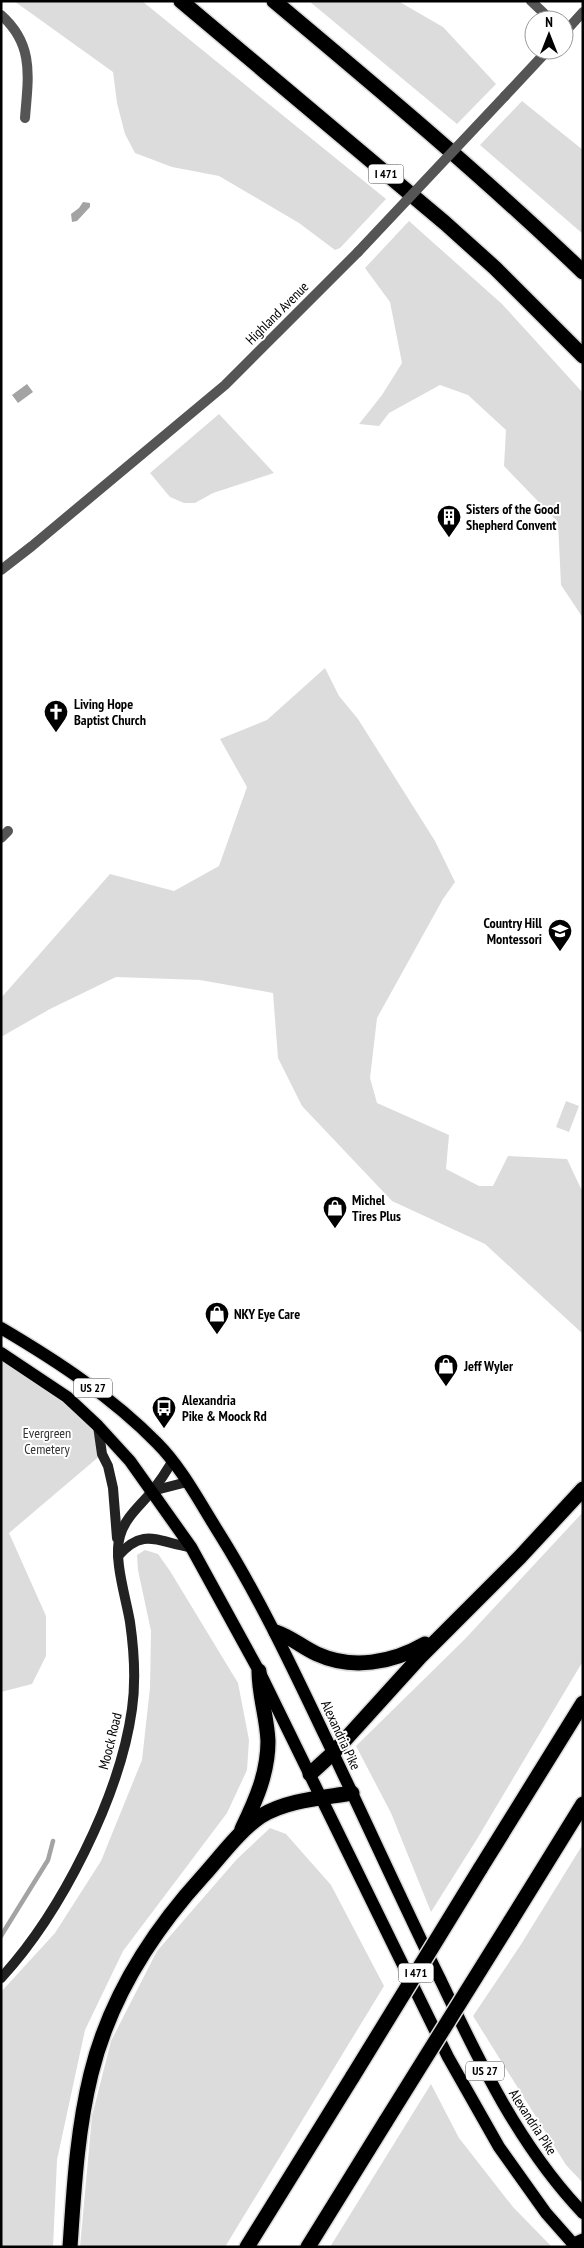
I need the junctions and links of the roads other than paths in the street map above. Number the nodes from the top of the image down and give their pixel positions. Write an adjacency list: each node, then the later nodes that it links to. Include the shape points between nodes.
1 (181, 1): 11 (highway, I 471, via 452,230)
2 (274, 1): 10 (highway, via 399,106)
3 (531, 1): 4 (street)
4 (540, 10)
5 (583, 12): 7 (street)
6 (1, 16): 9 (street, via 19,35 26,55)
7 (574, 21)
8 (539, 60): 12 (street, Highland Avenue, bridge, via 358,252 220,389)
9 (25, 118)
10 (583, 272)
11 (583, 356)
12 (1, 570)
13 (1, 1328): 16 (main road, Alexandria Pike / US 27, via 110,1401 159,1445)
14 (1, 1353): 15 (main road, US 27, via 67,1397)
15 (98, 1426): 19 (main road, US 27); 21 (main road, via 102,1454 113,1488)
16 (172, 1462): 17 (main road, Alexandria Pike / US 27); 19 (main road, Moock Road)
17 (187, 1482): 19 (main road); 22 (main road, Alexandria Pike / US 27)
18 (583, 1489): 23 (highway)
19 (152, 1491): 20 (main road, US 27); 21 (main road, Moock Road, via 126,1520 119,1537)
20 (191, 1547): 21 (main road, via 157,1539 140,1539 128,1545); 24 (main road, US 27)
21 (118, 1556): 32 (main road, Moock Road, via 134,1669 132,1708 121,1758 107,1800 62,1894)
22 (276, 1632): 23 (highway, via 317,1654 346,1662 377,1662 407,1654); 26 (main road, Alexandria Pike / US 27)
23 (443, 1633): 26 (highway)
24 (259, 1671): 27 (main road, US 27); 31 (highway, via 268,1740 266,1770 258,1798)
25 (583, 1702): 36 (highway, I 471, bridge)
26 (333, 1753): 27 (highway); 28 (main road, Alexandria Pike / US 27)
27 (310, 1774): 29 (main road, US 27)
28 (352, 1793): 29 (highway); 33 (main road, Alexandria Pike / US 27, via 497,2095 543,2165)
29 (322, 1798): 31 (highway, via 286,1805 261,1816); 34 (main road, US 27, via 459,2078 546,2213)
30 (583, 1804): 37 (highway, bridge)
31 (238, 1837): 35 (highway, via 162,1925 140,1958 103,2034 84,2109)
32 (1, 1978)
33 (583, 2213)
34 (578, 2244)
35 (70, 2247)
36 (247, 2247)
37 (308, 2247)

